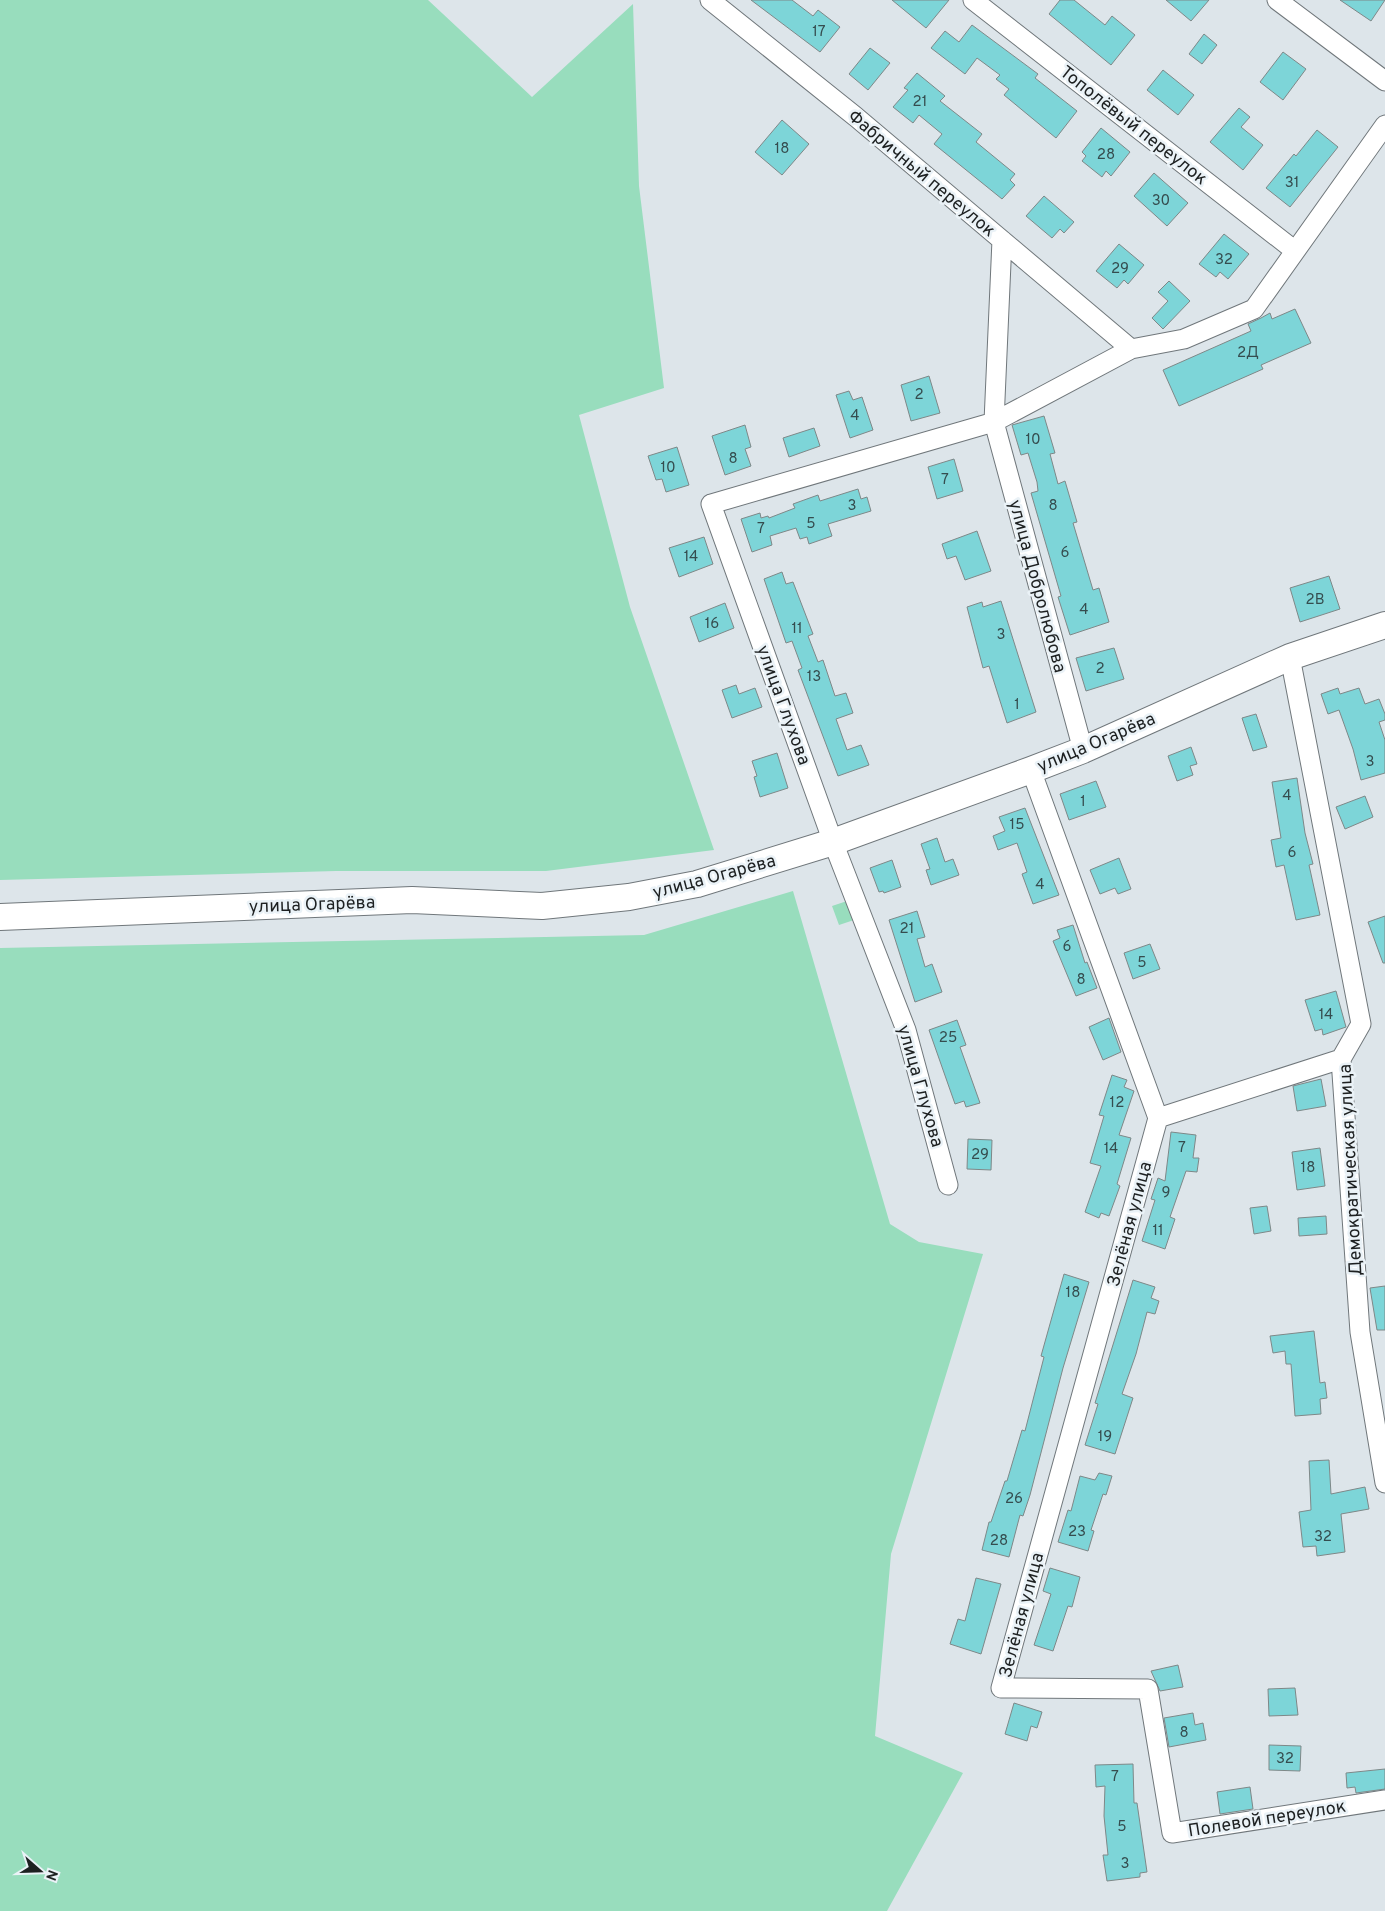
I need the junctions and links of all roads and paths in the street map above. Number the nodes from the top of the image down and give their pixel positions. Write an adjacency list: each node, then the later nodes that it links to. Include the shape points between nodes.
1 (710, 0): 6 (street, Фабричный переулок)
2 (973, 0): 7 (street, Тополёвый переулок)
3 (1276, 0): 4 (street)
4 (1385, 81)
5 (1385, 125): 7 (street)
6 (1002, 240): 8 (street, Фабричный переулок); 9 (street, улица Добролюбова)
7 (1294, 250): 8 (street, via 1254,309 1184,339)
8 (1131, 349): 9 (street)
9 (994, 422): 12 (street, улица Добролюбова); 14 (street, улица Глухова, via 711,504)
10 (1385, 625): 11 (main road, улица Огарёва)
11 (1290, 657): 12 (main road, улица Огарёва); 16 (street, Демократическая улица, via 1361,1024)
12 (1083, 750): 13 (main road, улица Огарёва)
13 (1031, 770): 14 (main road, улица Огарёва); 17 (street)
14 (834, 842): 15 (main road, улица Огарёва, via 697,884 629,897 542,906 412,900); 18 (street, улица Глухова, via 906,1030)
15 (0, 917)
16 (1340, 1059): 17 (street); 19 (street, Демократическая улица, via 1360,1332)
17 (1158, 1118): 20 (street, Зелёная улица)
18 (948, 1184)
19 (1385, 1483)
20 (1001, 1688): 21 (street, Полевой переулок, via 1148,1689 1172,1832)
21 (1385, 1800)

